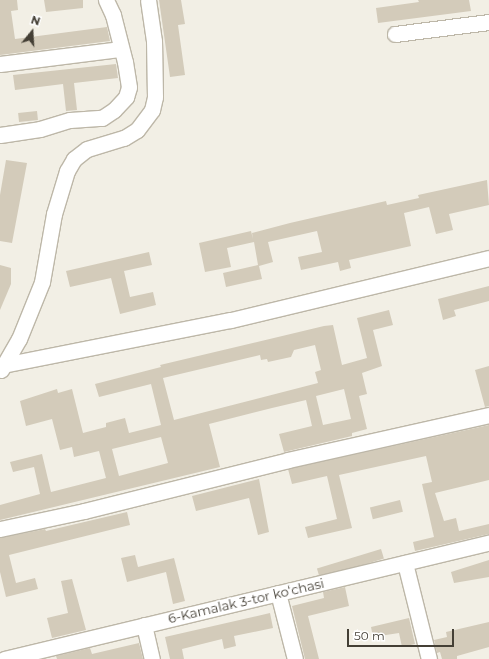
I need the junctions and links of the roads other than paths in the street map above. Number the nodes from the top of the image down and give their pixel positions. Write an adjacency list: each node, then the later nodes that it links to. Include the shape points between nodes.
1 (106, 0): 5 (street, via 113,16)
2 (148, 0): 9 (street, via 154,41 155,97 152,110 137,130 124,138 87,150 71,165 60,193 42,282 18,339)
3 (489, 22): 4 (street)
4 (395, 34)
5 (121, 50): 6 (street); 7 (street, via 129,87 126,97 114,110 102,118 70,120 40,129)
6 (0, 64)
7 (0, 135)
8 (489, 258): 9 (street, via 231,320)
9 (2, 368)
10 (489, 415): 11 (street)
11 (0, 529)
12 (489, 543): 13 (street, 6-Kamalak 3-tor koʻchasi)
13 (404, 563): 14 (street, 6-Kamalak 3-tor koʻchasi); 19 (street)
14 (278, 593): 15 (street, 6-Kamalak 3-tor koʻchasi); 18 (street)
15 (144, 625): 16 (street, 6-Kamalak 3-tor koʻchasi); 17 (street)
16 (4, 659)
17 (152, 659)
18 (295, 659)
19 (428, 659)

